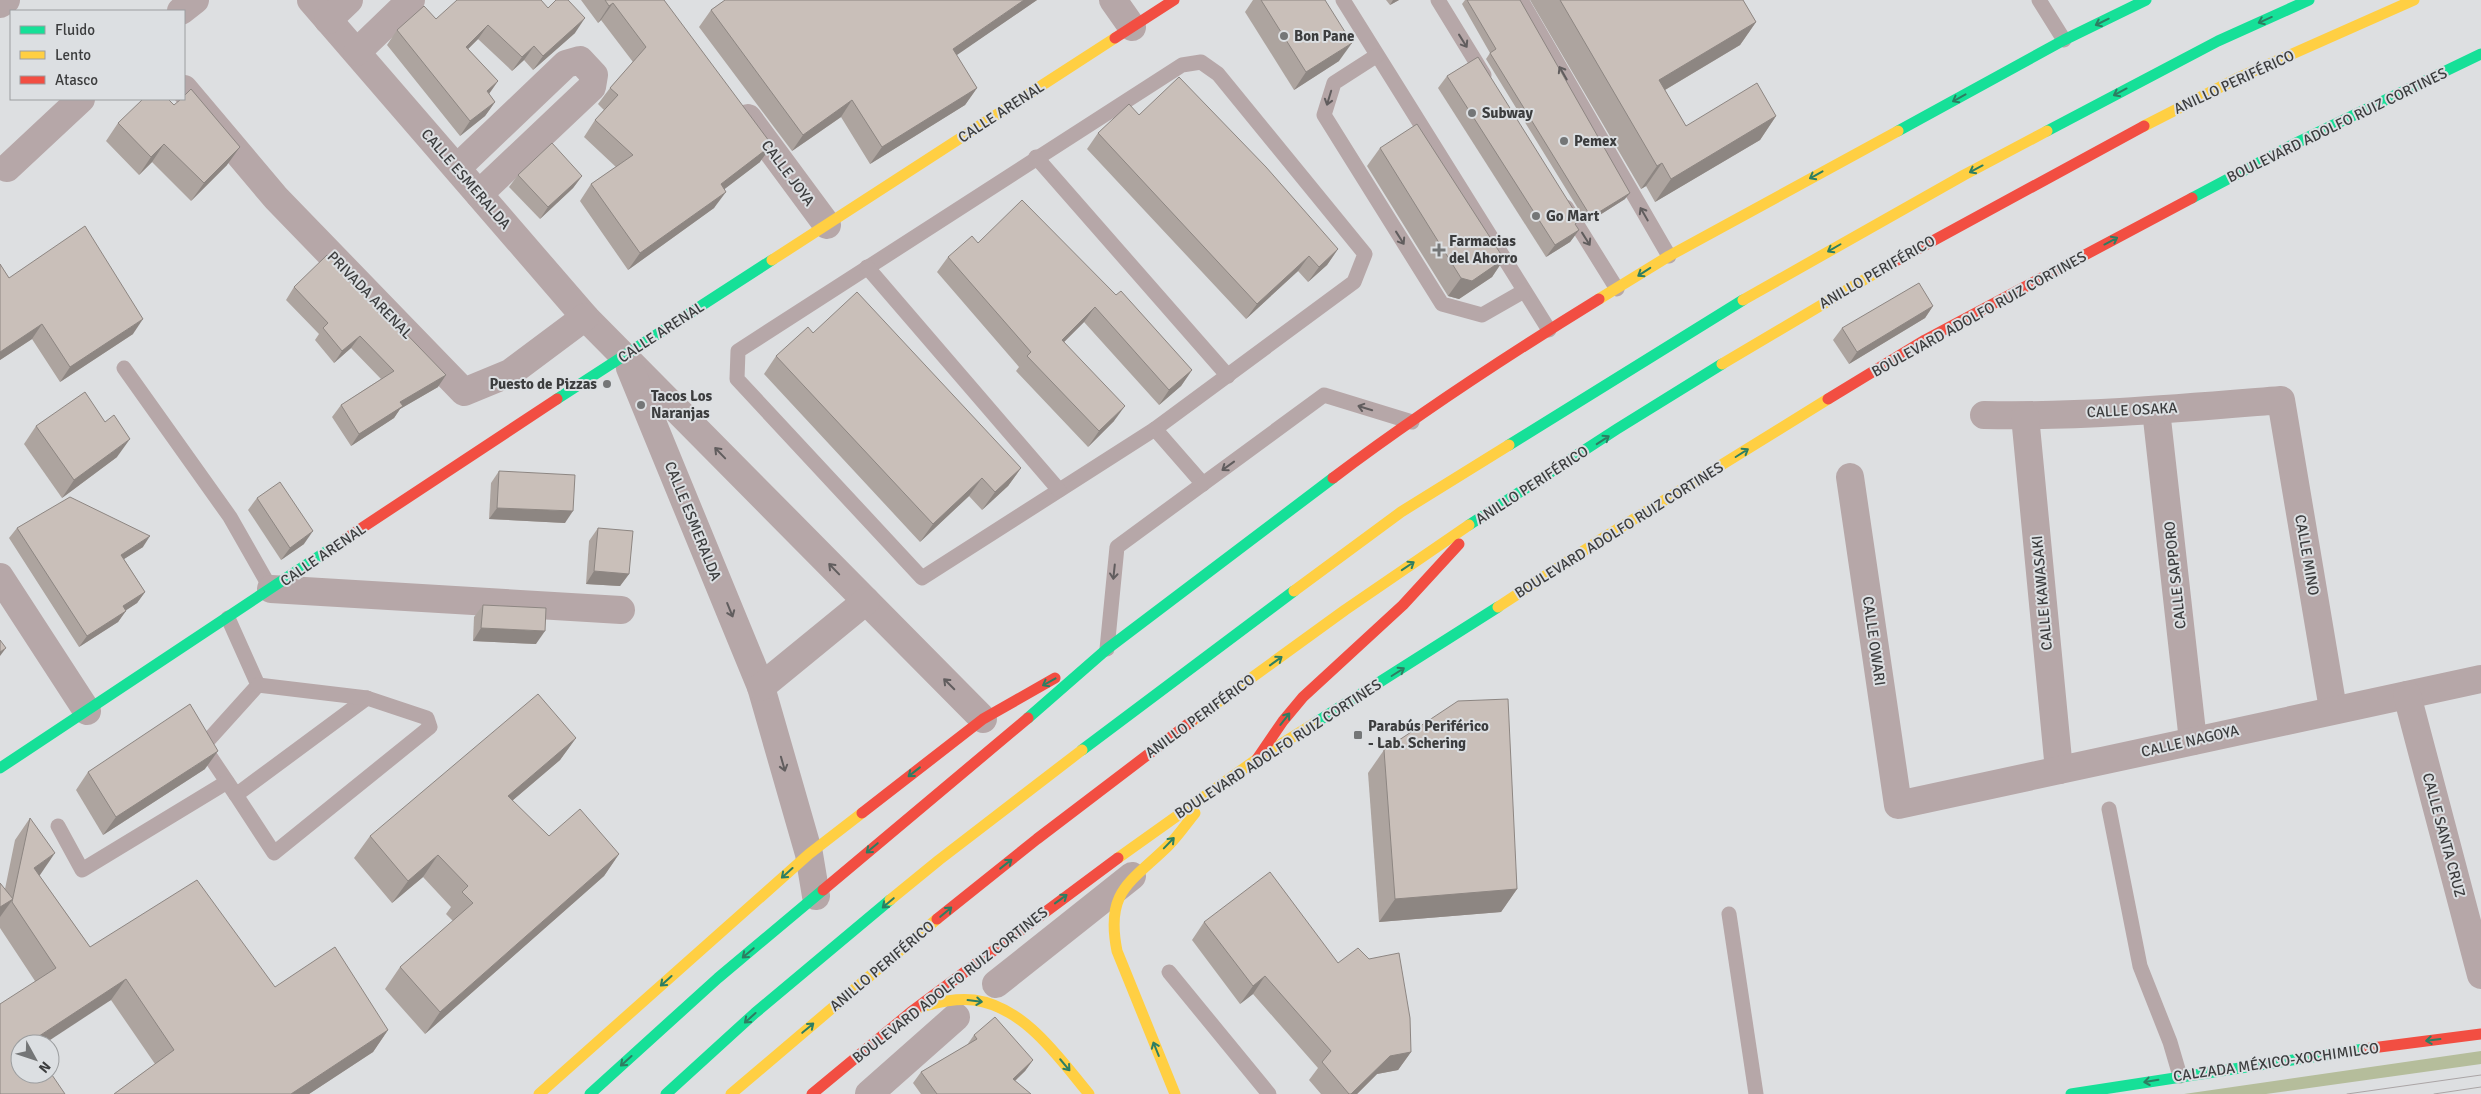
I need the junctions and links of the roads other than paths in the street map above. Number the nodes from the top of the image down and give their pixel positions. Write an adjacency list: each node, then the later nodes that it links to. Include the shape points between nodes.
1 (6, 0): 14 (street)
2 (196, 0): 15 (street)
3 (350, 0): 16 (street)
4 (411, 0): 19 (street)
5 (1113, 0): 17 (street)
6 (1174, 0): 17 (main road, CALLE ARENAL)
7 (1343, 0): 21 (lane)
8 (1438, 0): 22 (lane, one-way to 22)
9 (1521, 0): 32 (lane, one-way to 9)
10 (2039, 0): 18 (lane)
11 (2146, 0): 18 (main road, one-way to 18)
12 (2309, 0): 88 (main road, one-way to 88, via 2218,41 1955,180 1704,322 1401,512 938,860 755,1013)
13 (2414, 0): 50 (main road, ANILLO PERIFÉRICO, one-way to 13, via 1774,332 2043,179 2189,102)
14 (0, 4)
15 (182, 10)
16 (320, 10): 19 (street, CALLE ESMERALDA)
17 (1132, 27): 31 (main road, CALLE ARENAL)
18 (2064, 40): 32 (main road, one-way to 32)
19 (357, 52): 28 (street, CALLE ESMERALDA)
20 (2481, 54): 66 (main road, BOULEVARD ADOLFO RUIZ CORTINES, one-way to 20, via 1409,665 1600,540 1925,340 2294,144)
21 (1376, 56): 35 (lane); 35 (lane, one-way to 35, via 1334,82 1324,115 1442,304 1482,315)
22 (1490, 85)
23 (185, 91): 36 (street, PRIVADA ARENAL, via 276,198 464,392 510,373)
24 (80, 100): 27 (street)
25 (735, 101): 31 (street, CALLE JOYA)
26 (1036, 158): 33 (lane); 40 (lane); 40 (lane, via 1182,65 1202,62 1218,74 1365,254 1354,282)
27 (7, 168)
28 (457, 168): 29 (street, CALLE ESMERALDA); 29 (street, via 566,64 580,60 594,75 592,86)
29 (480, 194): 36 (street, CALLE ESMERALDA)
30 (1559, 195): 34 (lane, one-way to 34)
31 (827, 225): 38 (main road, CALLE ARENAL)
32 (1669, 256): 34 (main road, one-way to 34)
33 (867, 267): 49 (lane); 49 (lane, via 738,351 737,379 922,578)
34 (1617, 289): 37 (main road)
35 (1524, 291): 37 (lane)
36 (585, 316): 38 (street, CALLE ESMERALDA)
37 (1549, 330): 45 (main road)
38 (624, 355): 52 (main road, CALLE ARENAL); 53 (street, CALLE ESMERALDA, one-way to 38); 59 (street, CALLE ESMERALDA, one-way to 59)
39 (124, 368): 52 (lane, via 230,517)
40 (1228, 376): 46 (lane)
41 (2281, 400): 42 (street, CALLE OSAKA); 62 (street, CALLE MINO)
42 (2156, 410): 44 (street, CALLE OSAKA); 65 (street, CALLE SAPPORO)
43 (1984, 415): 44 (street, CALLE OSAKA)
44 (2025, 416): 68 (street, CALLE KAWASAKI)
45 (1412, 422): 48 (lane, one-way to 48, via 1324,395); 56 (main road)
46 (1155, 429): 48 (lane); 49 (lane)
47 (1850, 477): 72 (street, CALLE OWARI)
48 (1203, 484): 56 (lane, one-way to 56, via 1117,548)
49 (1059, 490)
50 (1483, 516): 66 (main road, one-way to 50, via 1303,697 1403,605); 89 (main road, ANILLO PERIFÉRICO, one-way to 50, via 968,894 1182,729)
51 (0, 577): 63 (street)
52 (271, 589): 54 (street); 55 (main road, CALLE ARENAL)
53 (866, 601): 59 (street); 64 (street, CALLE ESMERALDA, one-way to 53)
54 (621, 610)
55 (228, 618): 58 (lane); 63 (main road, CALLE ARENAL)
56 (1106, 649): 64 (main road, one-way to 64); 77 (main road, one-way to 77)
57 (2481, 679): 60 (street, CALLE NAGOYA)
58 (258, 685): 61 (lane); 69 (lane, via 203,746)
59 (762, 687): 75 (street, CALLE ESMERALDA, one-way to 75)
60 (2407, 695): 62 (street, CALLE NAGOYA); 80 (street, CALLE SANTA CRUZ)
61 (367, 698): 71 (lane); 71 (lane, via 427,718 430,726 274,852)
62 (2333, 709): 65 (street, CALLE NAGOYA)
63 (87, 711): 67 (main road, CALLE ARENAL)
64 (983, 719): 75 (main road, one-way to 75)
65 (2193, 741): 68 (street, CALLE NAGOYA)
66 (1257, 759): 70 (main road, BOULEVARD ADOLFO RUIZ CORTINES)
67 (0, 768)
68 (2059, 770): 72 (street, CALLE NAGOYA)
69 (227, 782): 71 (lane); 74 (lane, via 82,870)
70 (1217, 787): 76 (main road, one-way to 70, via 1169,845); 82 (main road, BOULEVARD ADOLFO RUIZ CORTINES, one-way to 70)
71 (236, 795)
72 (1898, 805)
73 (2109, 809): 85 (lane, via 2140,966)
74 (58, 826)
75 (808, 854): 77 (street, CALLE ESMERALDA); 86 (main road, one-way to 86)
76 (1133, 876): 81 (street); 93 (main road, one-way to 76, via 1114,940 1113,916 1117,902)
77 (816, 896): 87 (main road, one-way to 87, via 718,978)
78 (1729, 914): 95 (lane)
79 (1169, 972): 94 (lane)
80 (2481, 975)
81 (996, 984)
82 (911, 1012): 90 (main road, BOULEVARD ADOLFO RUIZ CORTINES); 92 (main road, one-way to 92, via 946,1001 984,1002 1014,1015 1040,1036)
83 (956, 1017): 91 (street)
84 (2481, 1034): 85 (main road, CALZADA MÉXICO-XOCHIMILCO, one-way to 85)
85 (2180, 1076): 96 (main road, CALZADA MÉXICO-XOCHIMILCO, one-way to 96)
86 (539, 1094)
87 (590, 1094)
88 (666, 1094)
89 (731, 1094)
90 (812, 1094)
91 (869, 1094)
92 (1089, 1094)
93 (1175, 1094)
94 (1270, 1094)
95 (1756, 1094)
96 (2071, 1094)

